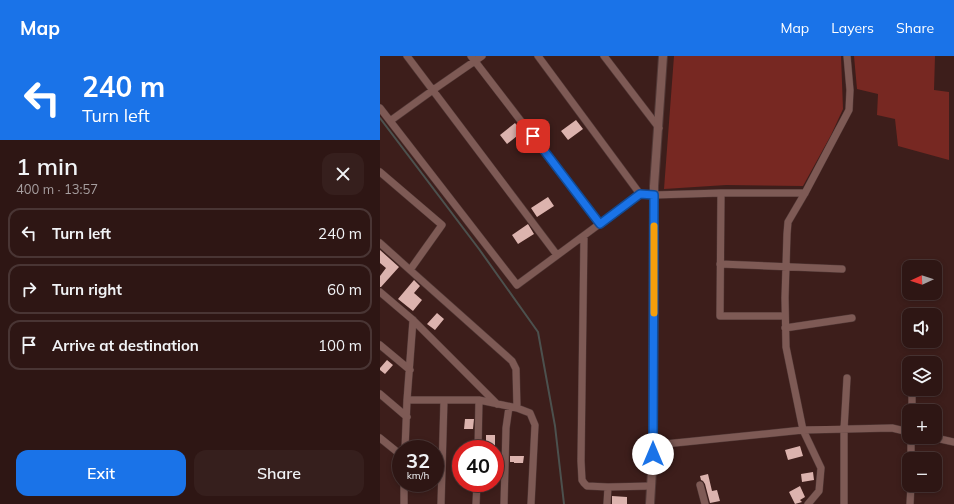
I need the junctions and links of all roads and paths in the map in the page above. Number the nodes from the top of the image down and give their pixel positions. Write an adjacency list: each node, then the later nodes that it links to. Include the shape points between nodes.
1 (407, 56): 8 (street)
2 (482, 56): 7 (street)
3 (538, 56): 15 (street)
4 (604, 56): 11 (street)
5 (663, 56): 11 (street)
6 (847, 56): 14 (street, via 849,110)
7 (473, 59): 8 (street); 17 (street)
8 (433, 90): 10 (street); 20 (street)
9 (380, 108): 10 (street)
10 (390, 121): 20 (street, via 517,285)
11 (659, 128): 16 (street)
12 (380, 172): 24 (street, via 442,225)
13 (721, 193): 14 (street); 16 (street); 21 (street)
14 (805, 193): 22 (street, via 788,222)
15 (640, 194): 16 (street); 17 (street)
16 (654, 195): 50 (street)
17 (600, 224): 18 (street)
18 (584, 236): 20 (street); 53 (street, via 582,480 587,486)
19 (380, 242): 24 (street)
20 (557, 255)
21 (720, 264): 22 (street); 26 (street, via 720,316)
22 (786, 267): 23 (street); 26 (street)
23 (842, 269)
24 (410, 270): 39 (street, via 512,361 516,369)
25 (380, 292): 28 (street)
26 (785, 316): 29 (street)
27 (852, 318): 29 (street)
28 (413, 320): 31 (street); 37 (street)
29 (786, 328): 42 (street, via 786,347)
30 (380, 345): 31 (street)
31 (410, 370): 34 (street)
32 (847, 378): 41 (street)
33 (380, 394): 40 (street)
34 (407, 400): 35 (street); 40 (street)
35 (444, 400): 36 (street); 58 (street)
36 (479, 400): 37 (street); 47 (street)
37 (497, 404): 38 (street)
38 (509, 407): 39 (street); 60 (street)
39 (517, 408): 61 (street, via 530,413 535,425)
40 (407, 417): 46 (street)
41 (844, 429): 42 (street); 43 (street, via 892,428); 66 (street)
42 (803, 430): 50 (street, via 665,444); 65 (street, via 821,468 819,491)
43 (902, 430)
44 (380, 438): 49 (street)
45 (942, 439): 48 (street)
46 (406, 440)
47 (478, 440)
48 (954, 442)
49 (392, 448)
50 (653, 454): 52 (street)
51 (700, 485): 64 (street)
52 (651, 486): 53 (street); 63 (street)
53 (608, 487): 62 (street)
54 (404, 492): 57 (street)
55 (477, 492): 59 (street)
56 (911, 492): 67 (street)
57 (404, 504)
58 (441, 504)
59 (476, 504)
60 (504, 504)
61 (531, 504)
62 (608, 504)
63 (650, 504)
64 (705, 504)
65 (808, 504)
66 (844, 504)
67 (910, 504)

